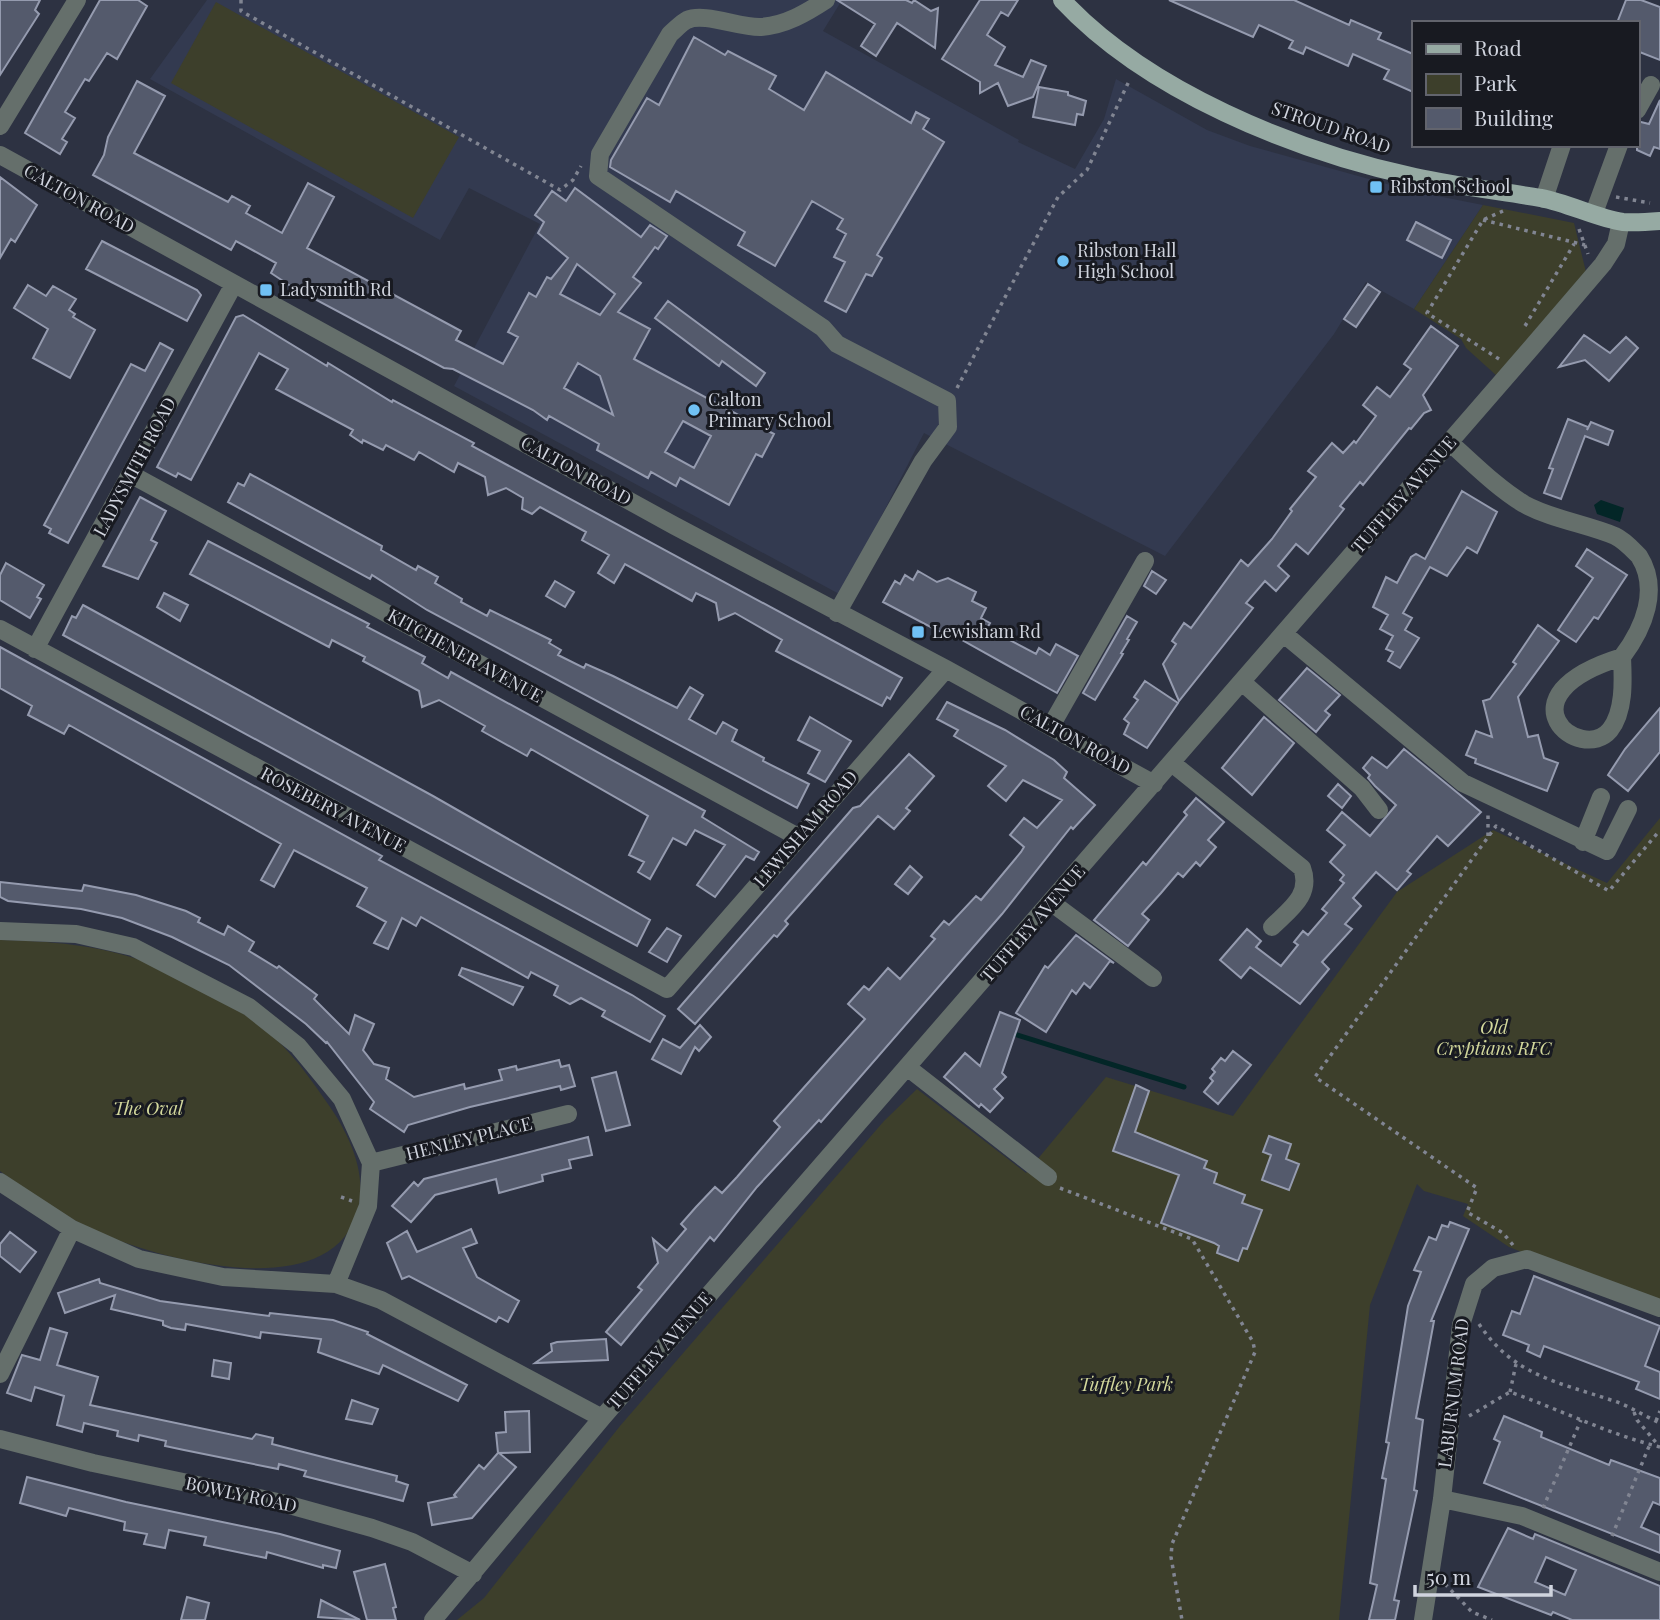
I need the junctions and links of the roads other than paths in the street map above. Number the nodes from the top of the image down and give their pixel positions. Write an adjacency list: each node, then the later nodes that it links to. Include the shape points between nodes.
1 (77, 0): 6 (street)
2 (826, 0): 19 (street, via 789,21 763,27 688,19 670,34 600,154 598,176 823,328 837,344 947,401 948,427 923,461)
3 (1062, 0): 10 (main road, STROUD ROAD, via 1137,65 1208,104 1282,136 1414,177)
4 (1651, 85): 5 (street)
5 (1639, 106)
6 (0, 126)
7 (1561, 147): 10 (street)
8 (1618, 147): 11 (street)
9 (0, 155): 14 (street, CALTON ROAD)
10 (1544, 199): 11 (main road, STROUD ROAD)
11 (1594, 213): 12 (main road, STROUD ROAD)
12 (1621, 222): 13 (main road, STROUD ROAD); 15 (street, TUFFLEY AVENUE, via 1616,244)
13 (1660, 222)
14 (234, 284): 16 (street, LADYSMITH ROAD); 19 (street, CALTON ROAD)
15 (1449, 442): 18 (street, via 1525,505 1617,537 1648,566); 21 (street, TUFFLEY AVENUE)
16 (132, 475): 22 (street, LADYSMITH ROAD); 32 (street, KITCHENER AVENUE)
17 (1145, 561): 26 (street)
18 (1656, 586): 23 (street, via 1641,632)
19 (837, 613): 24 (street, CALTON ROAD)
20 (0, 629): 22 (street, ROSEBERY AVENUE)
21 (1284, 634): 25 (street, TUFFLEY AVENUE); 33 (street, via 1463,783)
22 (35, 649): 38 (street, ROSEBERY AVENUE)
23 (1622, 656): 23 (street, via 1623,685 1609,732 1590,739 1575,738 1562,729 1554,713 1557,694 1590,667)
24 (946, 669): 26 (street, CALTON ROAD); 32 (street, LEWISHAM ROAD)
25 (1242, 682): 27 (street, TUFFLEY AVENUE); 31 (street, via 1362,788)
26 (1051, 726): 28 (street, CALTON ROAD)
27 (1173, 764): 28 (street, TUFFLEY AVENUE); 35 (street, via 1302,868 1307,881 1304,894)
28 (1154, 784): 34 (street, TUFFLEY AVENUE)
29 (1601, 797): 33 (street)
30 (1628, 809): 33 (street, via 1607,851)
31 (1379, 810)
32 (798, 837): 38 (street, LEWISHAM ROAD)
33 (1583, 842)
34 (1052, 903): 37 (street); 39 (street, TUFFLEY AVENUE)
35 (1272, 927)
36 (0, 931): 41 (street, via 76,934 133,947 249,1007 298,1046 342,1099)
37 (1153, 978)
38 (667, 989)
39 (907, 1067): 42 (street); 48 (street, TUFFLEY AVENUE)
40 (568, 1114): 41 (street, HENLEY PLACE)
41 (371, 1163): 45 (street, via 368,1206)
42 (1048, 1177)
43 (0, 1182): 44 (street)
44 (72, 1229): 45 (street, via 139,1259 192,1272); 47 (street)
45 (336, 1284): 48 (street, via 381,1300)
46 (1660, 1308): 50 (street, LABURNUM ROAD, via 1527,1259 1493,1268 1474,1284 1466,1303)
47 (0, 1374)
48 (603, 1418): 52 (street, TUFFLEY AVENUE)
49 (0, 1439): 52 (street, BOWLY ROAD, via 372,1528 412,1542)
50 (1442, 1499): 51 (street, via 1538,1522); 54 (street, LABURNUM ROAD)
51 (1660, 1572)
52 (473, 1574): 53 (street, TUFFLEY AVENUE)
53 (433, 1620)
54 (1423, 1620)

